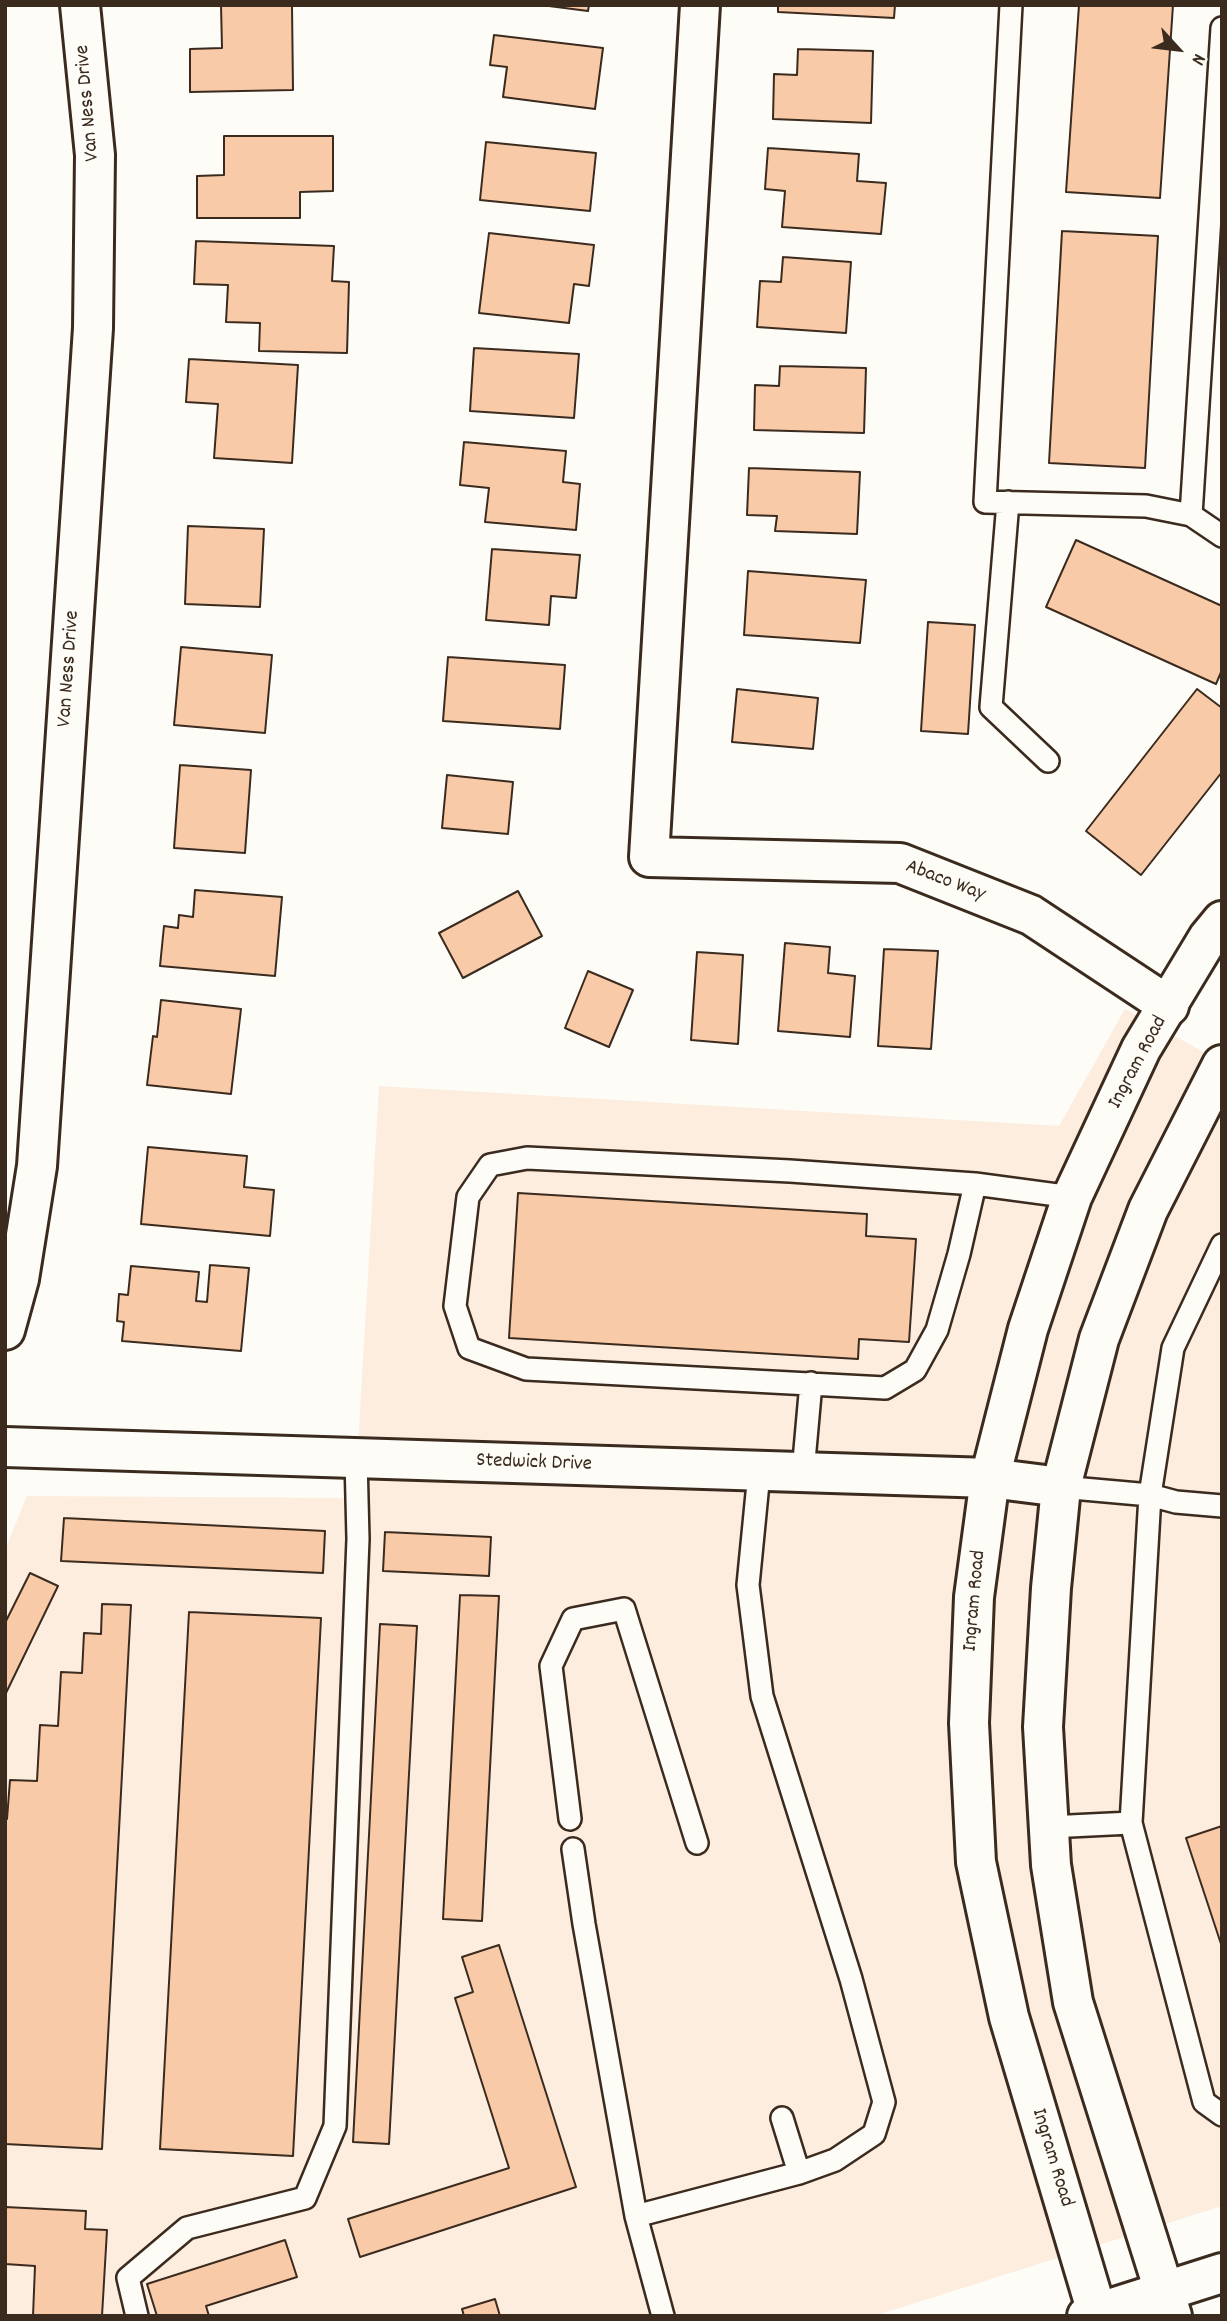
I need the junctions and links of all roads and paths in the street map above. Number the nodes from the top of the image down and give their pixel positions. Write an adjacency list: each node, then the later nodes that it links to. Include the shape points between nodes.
1 (80, 5): 16 (street, Van Ness Drive, via 95,155 93,328 37,1166 19,1279)
2 (699, 5): 11 (street, Abaco Way, via 649,857 901,863 1031,915)
3 (1011, 5): 6 (lane, via 985,502)
4 (1222, 28): 5 (lane)
5 (1214, 264): 7 (lane)
6 (1008, 502): 7 (lane, via 1146,506); 9 (lane, via 991,707)
7 (1191, 515): 8 (lane)
8 (1222, 536)
9 (1048, 761)
10 (1222, 921): 11 (street, Ingram Road)
11 (1169, 1006): 14 (street, Ingram Road, via 1141,1049)
12 (1217, 1087): 23 (street, via 1148,1210 1099,1339)
13 (975, 1184): 14 (lane); 17 (lane, via 937,1329 915,1370 885,1388); 17 (lane, via 527,1158 491,1165 468,1197 455,1306 469,1348 526,1369)
14 (1072, 1197): 22 (street, Ingram Road, via 1028,1329)
15 (1222, 1245): 24 (lane, via 1173,1348)
16 (5, 1329)
17 (811, 1383): 20 (lane)
18 (5, 1447): 19 (street, Stedwick Drive)
19 (356, 1459): 21 (street, Stedwick Drive); 38 (lane, via 358,1539 335,2126 306,2197 187,2228 128,2278)
20 (803, 1472): 21 (street, Stedwick Drive); 22 (street, Stedwick Drive)
21 (759, 1473): 33 (lane, via 748,1585 762,1696 851,1979 884,2102 874,2134 835,2160)
22 (990, 1478): 23 (street, Stedwick Drive); 37 (street, Ingram Road, via 974,1597 969,1723 976,1863 1009,2017)
23 (1061, 1487): 24 (lane); 28 (street, via 1043,1727)
24 (1150, 1495): 25 (lane); 27 (lane)
25 (1222, 1506)
26 (570, 1819): 29 (lane, via 551,1667 573,1619 624,1609)
27 (1131, 1824): 28 (lane); 31 (lane, via 1204,2102)
28 (1049, 1827): 36 (street, via 1073,2002)
29 (697, 1843)
30 (573, 1849): 34 (lane)
31 (1222, 2115)
32 (782, 2118): 33 (lane)
33 (799, 2173): 34 (lane)
34 (636, 2216): 39 (lane)
35 (1222, 2273): 36 (street)
36 (1169, 2303): 37 (street)
37 (1095, 2315)
38 (138, 2316)
39 (663, 2316)

